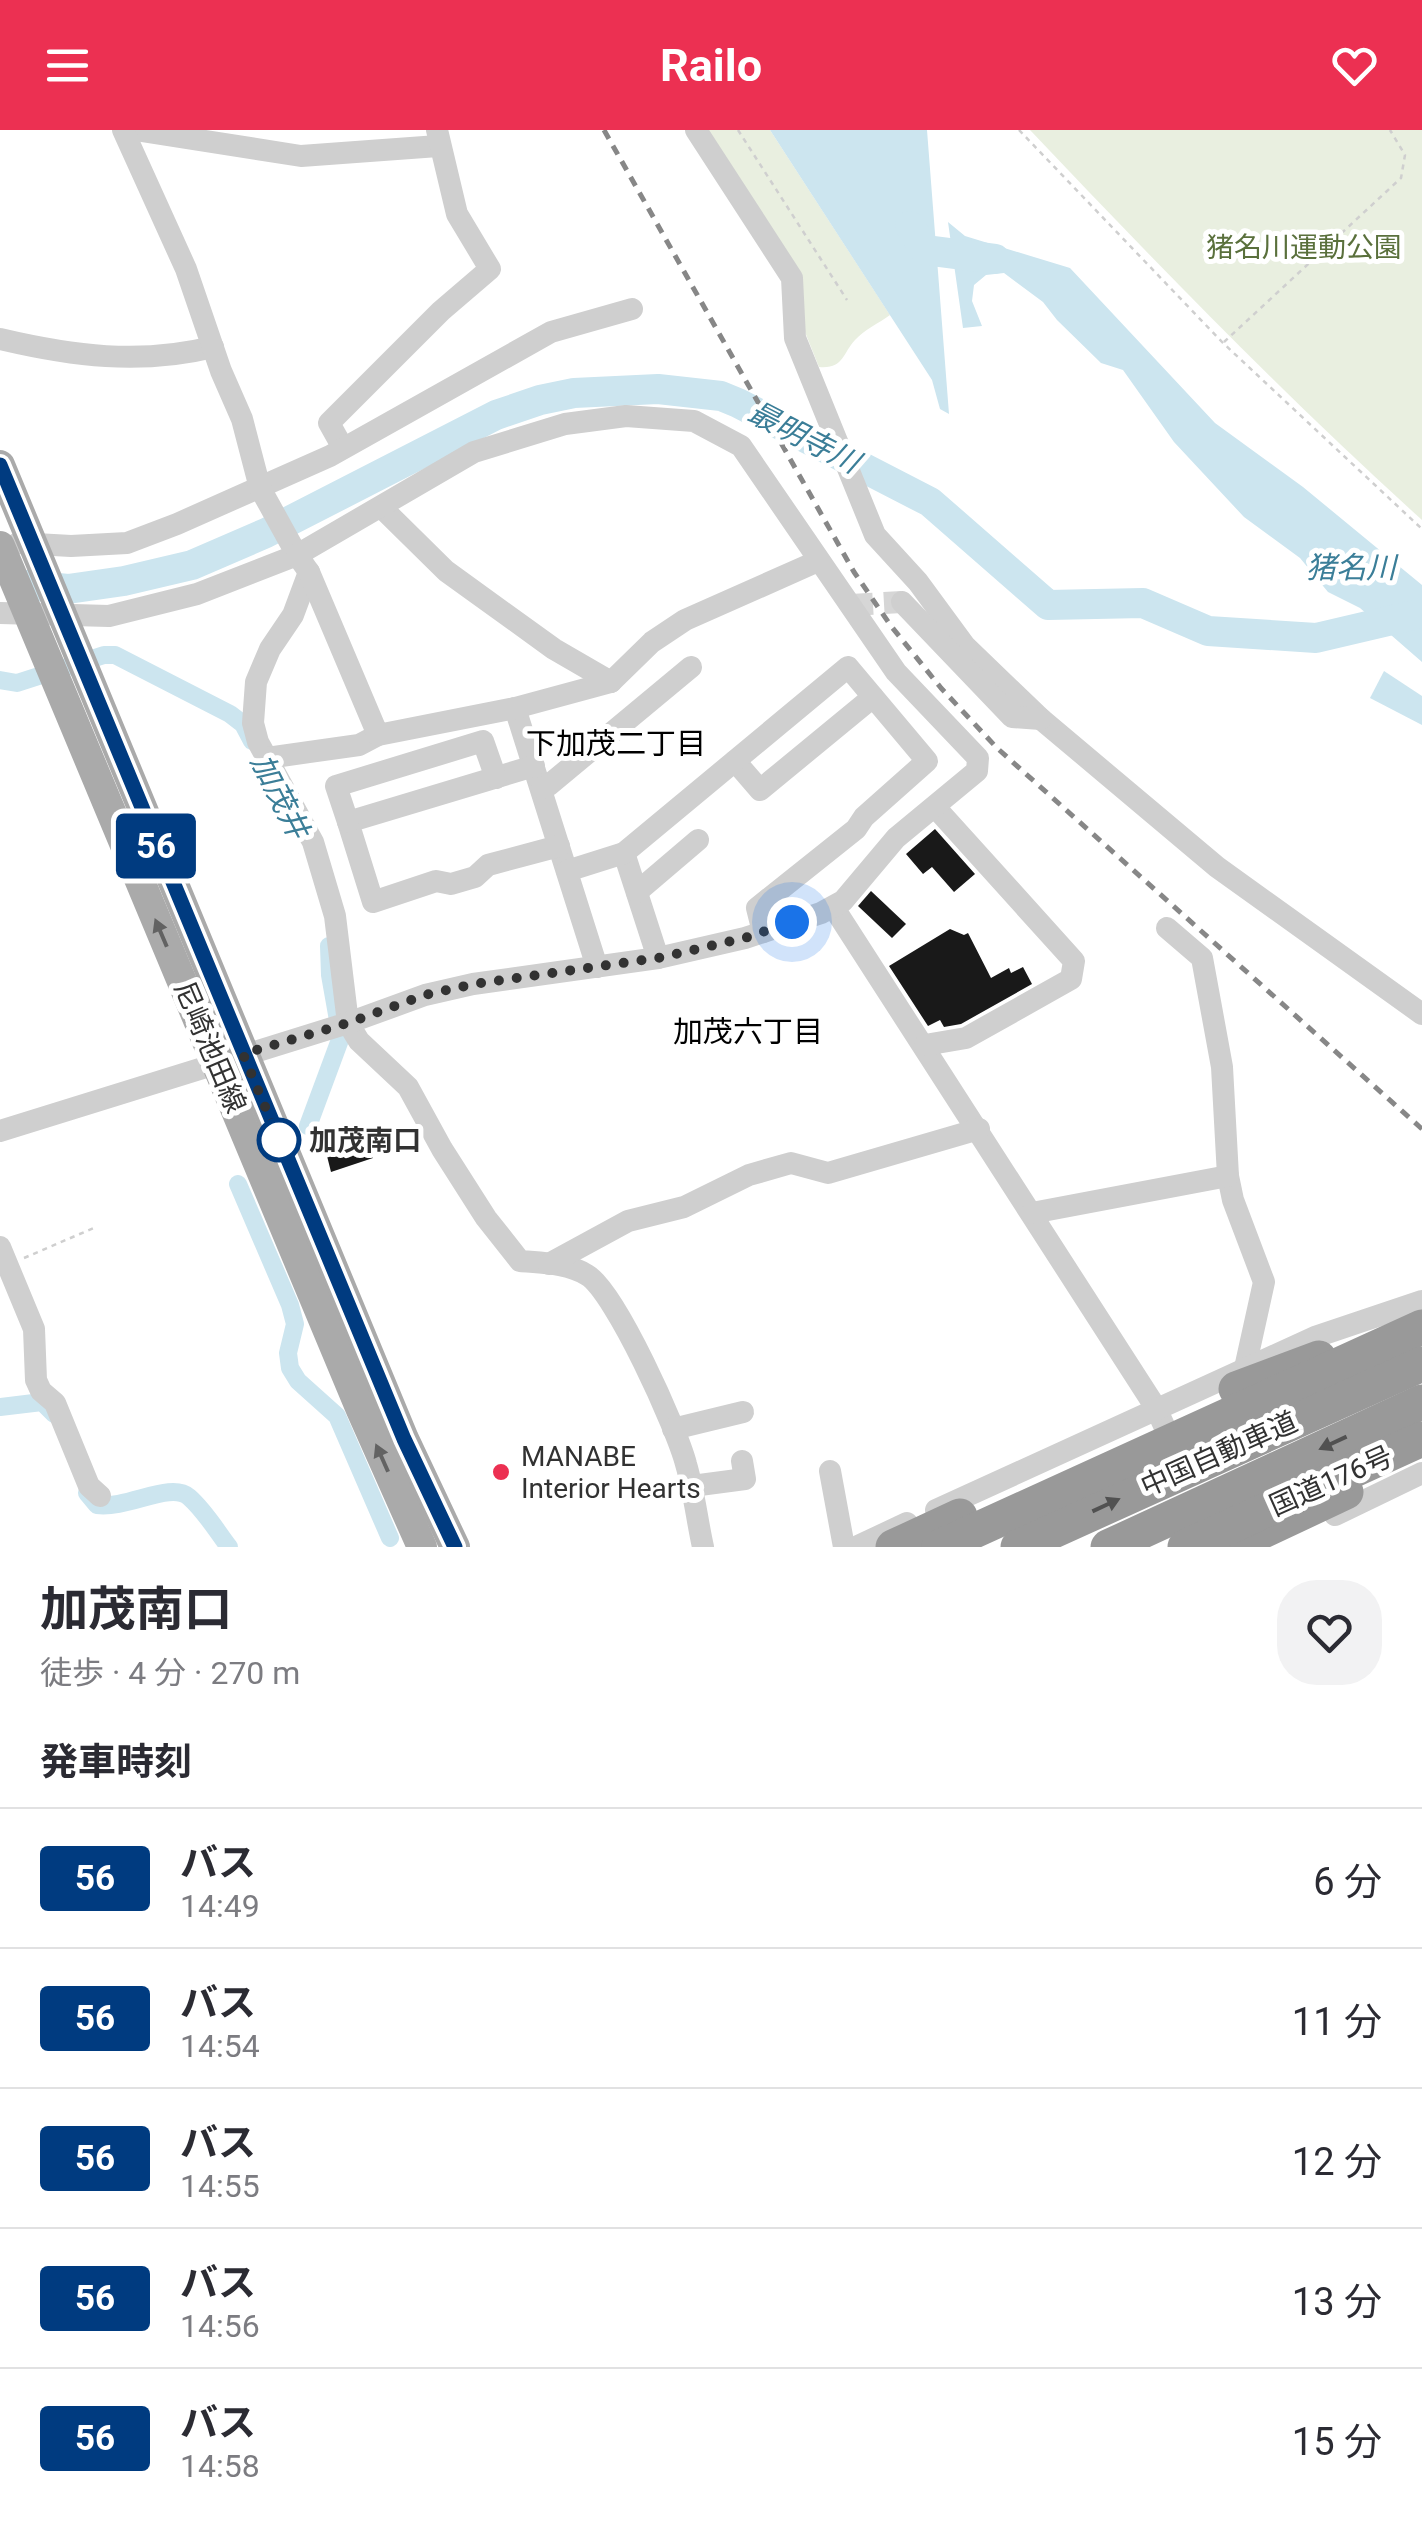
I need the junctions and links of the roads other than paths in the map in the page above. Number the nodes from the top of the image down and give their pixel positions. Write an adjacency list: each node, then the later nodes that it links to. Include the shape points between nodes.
1 (123, 130): 7 (street)
2 (135, 130): 4 (street, via 301,156)
3 (696, 130): 24 (street, via 792,278 794,338 875,534 965,646)
4 (437, 138): 8 (street, via 457,214 490,268 329,423)
5 (632, 309): 8 (street, via 551,332)
6 (0, 339): 7 (street, via 60,354 121,359)
7 (213, 347): 10 (street)
8 (343, 448): 10 (street)
9 (0, 465): 13 (main road, 尼崎池田線)
10 (263, 492): 13 (street, via 127,543); 14 (street)
11 (381, 507): 14 (street); 15 (street, via 474,452 565,424 626,416 694,420 741,446); 21 (street, via 446,571)
12 (0, 546): 13 (street); 17 (main road, 尼崎池田線)
13 (34, 546): 18 (main road, 尼崎池田線)
14 (300, 559): 18 (street, via 165,604 109,616); 25 (street); 26 (street, via 293,615 256,682 253,723)
15 (818, 561): 20 (street); 21 (street, via 685,620)
16 (902, 602): 24 (street, via 1012,718)
17 (18, 612): 18 (street); 45 (main road, 尼崎池田線, one-way to 17)
18 (61, 614): 45 (main road, 尼崎池田線)
19 (691, 666): 28 (street, via 550,785)
20 (896, 672): 22 (street); 30 (street, via 978,758 977,771)
21 (611, 682): 23 (street)
22 (872, 696): 27 (street, via 760,790); 27 (street, via 848,667); 39 (street, via 927,761 757,908)
23 (515, 708): 25 (street); 28 (street)
24 (1042, 719): 42 (street, via 1217,868)
25 (378, 735): 26 (street, via 359,745)
26 (266, 758): 43 (street, via 313,842 335,916)
27 (735, 762): 34 (street)
28 (538, 777): 29 (street); 33 (street)
29 (496, 778): 31 (street); 31 (street, via 483,741 336,786)
30 (935, 808): 37 (street, via 896,838); 44 (street, via 1074,960 1070,979 966,1038)
31 (348, 822): 33 (street, via 372,902 436,881 475,877 488,866)
32 (698, 840): 36 (street)
33 (559, 846): 35 (street)
34 (624, 853): 35 (street); 36 (street)
35 (566, 871): 41 (street)
36 (637, 892): 40 (street)
37 (834, 908): 39 (street); 44 (street)
38 (1167, 928): 48 (street, via 1202,958 1222,1067)
39 (764, 932): 40 (street)
40 (658, 958): 41 (street)
41 (597, 967): 43 (street, via 425,995)
42 (1422, 1014)
43 (348, 1023): 45 (street); 51 (street, via 408,1086 442,1150 520,1261)
44 (925, 1045): 46 (street)
45 (230, 1059): 47 (street); 67 (main road, 尼崎池田線, one-way to 45); 68 (main road, 尼崎池田線)
46 (979, 1129): 49 (street); 51 (street, via 828,1173 791,1163 748,1175 684,1207 628,1221)
47 (0, 1131)
48 (1228, 1176): 49 (street); 55 (street, via 1264,1282)
49 (1032, 1213): 57 (street)
50 (4, 1256): 66 (street, via 34,1329 36,1380 55,1403 89,1486)
51 (549, 1264): 59 (street, via 598,1284)
52 (1422, 1302): 55 (street)
53 (1422, 1324): 72 (highway, bridge, via 1236,1389); 73 (highway, bridge)
54 (1422, 1364): 74 (highway, 中国自動車道, one-way to 54, bridge)
55 (1245, 1368): 57 (street)
56 (1422, 1402): 75 (highway, 中国自動車道, one-way to 75, bridge)
57 (1156, 1408): 71 (street); 77 (street)
58 (743, 1412): 59 (street)
59 (673, 1429): 65 (street)
60 (1422, 1440): 76 (highway, 国道176号, bridge)
61 (1422, 1456): 78 (highway)
62 (742, 1460): 65 (street, via 745,1478)
63 (830, 1471): 70 (street)
64 (1422, 1473): 79 (street)
65 (692, 1486): 69 (street)
66 (100, 1496)
67 (416, 1546)
68 (456, 1547)
69 (703, 1547)
70 (844, 1547)
71 (856, 1547)
72 (893, 1547)
73 (939, 1547)
74 (1018, 1547)
75 (1108, 1547)
76 (1185, 1547)
77 (1217, 1547)
78 (1229, 1547)
79 (1267, 1547)

